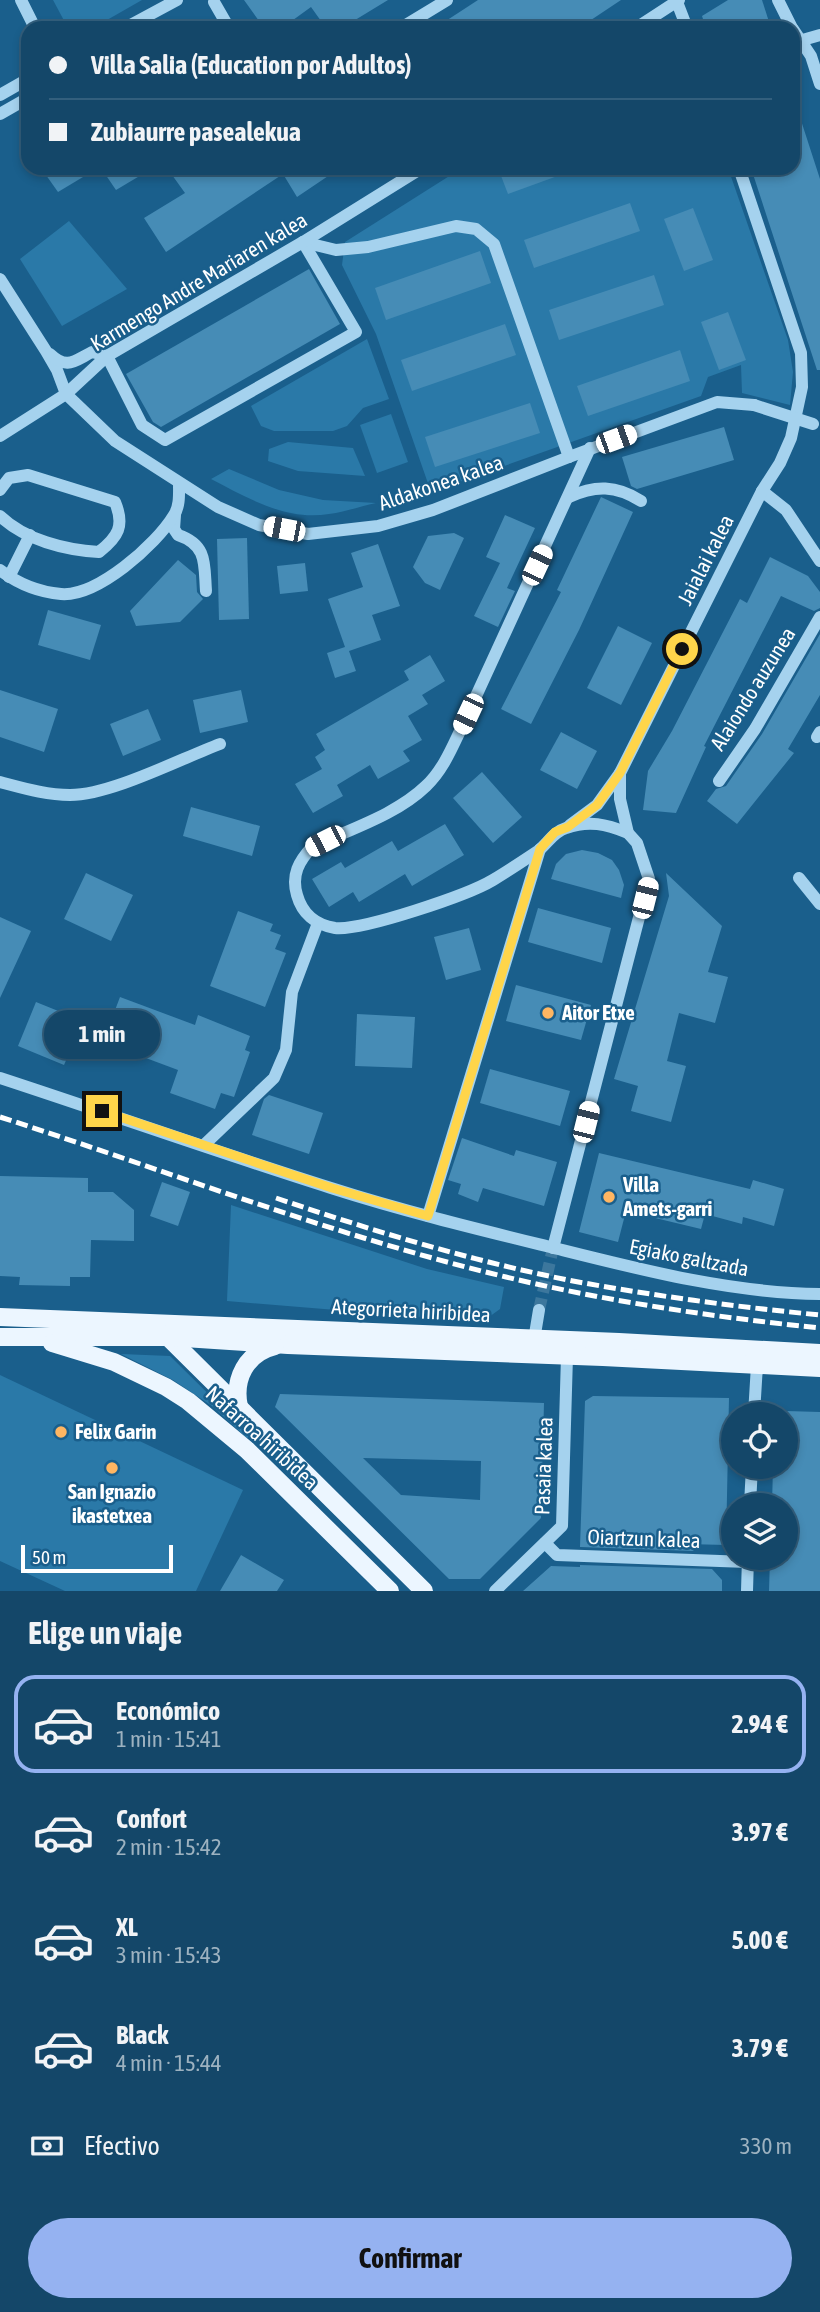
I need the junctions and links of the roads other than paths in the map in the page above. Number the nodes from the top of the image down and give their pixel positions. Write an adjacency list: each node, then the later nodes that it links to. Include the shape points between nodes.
1 (21, 0): 7 (street)
2 (177, 0): 8 (street)
3 (447, 0): 10 (street)
4 (778, 0): 13 (street)
5 (678, 1): 11 (street); 12 (street)
6 (214, 2): 9 (street)
7 (32, 21)
8 (138, 21)
9 (225, 21)
10 (412, 21)
11 (647, 21)
12 (685, 21)
13 (789, 21)
14 (800, 33): 15 (street)
15 (820, 35)
16 (800, 40): 18 (street)
17 (21, 83): 19 (street)
18 (820, 84)
19 (0, 95)
20 (21, 102): 21 (street)
21 (0, 114)
22 (411, 175): 24 (street, Karmengo Andre Mariaren kalea)
23 (741, 175): 35 (street, Jaialai kalea, via 801,352 802,387 791,438)
24 (303, 242): 27 (street, Karmengo Andre Mariaren kalea); 27 (street, via 356,332 165,440 142,425); 32 (street, via 336,250 456,226 476,229 494,244)
25 (0, 279): 26 (street, Aldakonea kalea)
26 (46, 351): 27 (street, via 59,362 70,363 92,352); 28 (street, Aldakonea kalea)
27 (107, 356): 28 (street, Karmengo Andre Mariaren kalea)
28 (66, 394): 30 (street, Karmengo Andre Mariaren kalea); 33 (street, Aldakonea kalea, via 115,441)
29 (817, 425): 31 (street, Aldakonea kalea, bridge, via 754,405 717,402)
30 (0, 436)
31 (590, 449): 32 (street, Aldakonea kalea); 36 (street)
32 (569, 457): 33 (street, Aldakonea kalea, via 423,513 378,526 308,534 259,525)
33 (178, 484): 38 (street)
34 (0, 490): 40 (street, via 9,478 28,475 115,502 121,517 115,540 99,552 73,551)
35 (762, 491): 41 (street, via 786,510); 46 (street, Jaialai kalea)
36 (569, 497): 37 (street, via 606,487); 54 (street, via 439,771 401,805 313,847 302,858 295,887 299,902)
37 (640, 501)
38 (175, 515): 42 (street, via 125,566 90,589 62,594 30,587); 43 (street, via 178,535 187,538 204,557)
39 (0, 516): 40 (street)
40 (30, 535): 42 (street)
41 (820, 561)
42 (5, 574)
43 (206, 591)
44 (820, 617): 47 (street, Alaiondo auzunea)
45 (220, 744): 48 (street, via 93,792 43,793)
46 (620, 773): 49 (street, Jaialai kalea, via 597,805); 50 (street)
47 (719, 781)
48 (0, 782)
49 (568, 827): 50 (street, via 593,822); 51 (street, Jaialai kalea, via 555,832)
50 (628, 832): 58 (street, via 637,843 649,879)
51 (540, 849): 54 (street, Jaialai kalea, via 493,880 457,896 370,924 336,928); 57 (street)
52 (799, 878): 53 (street)
53 (820, 904)
54 (318, 923): 56 (street, via 292,992 286,1050 274,1078)
55 (0, 1078): 56 (street, Egiako galtzada)
56 (204, 1145): 57 (street, Egiako galtzada)
57 (428, 1216): 58 (street, Egiako galtzada)
58 (553, 1248): 59 (street, Egiako galtzada, via 751,1290)
59 (820, 1294)
60 (539, 1310): 66 (street)
61 (0, 1317): 62 (main road, Ategorrieta hiribidea)
62 (152, 1322): 63 (main road, Nafarroa hiribidea); 66 (main road, Ategorrieta hiribidea)
63 (169, 1337): 64 (main road, Ategorrieta hiribidea); 65 (main road, Ategorrieta hiribidea); 72 (main road, Nafarroa hiribidea)
64 (0, 1338): 76 (main road, Nafarroa hiribidea, via 52,1343 95,1356 188,1401 247,1450)
65 (288, 1345): 66 (main road, Ategorrieta hiribidea); 72 (main road, via 268,1348 251,1359 240,1376)
66 (538, 1347): 67 (main road, Ategorrieta hiribidea)
67 (563, 1348): 68 (main road, Ategorrieta hiribidea); 69 (main road, Ategorrieta hiribidea); 73 (street, Pasaia kalea, via 562,1526)
68 (820, 1353)
69 (757, 1364): 70 (main road, Ategorrieta hiribidea); 71 (street)
70 (820, 1368)
71 (755, 1402)
72 (239, 1407): 77 (main road, Nafarroa hiribidea)
73 (545, 1543): 74 (street, Oiartzun kalea, via 557,1555); 78 (street, Pasaia kalea)
74 (721, 1559)
75 (748, 1570): 79 (street)
76 (390, 1591)
77 (425, 1591)
78 (495, 1591)
79 (747, 1591)

